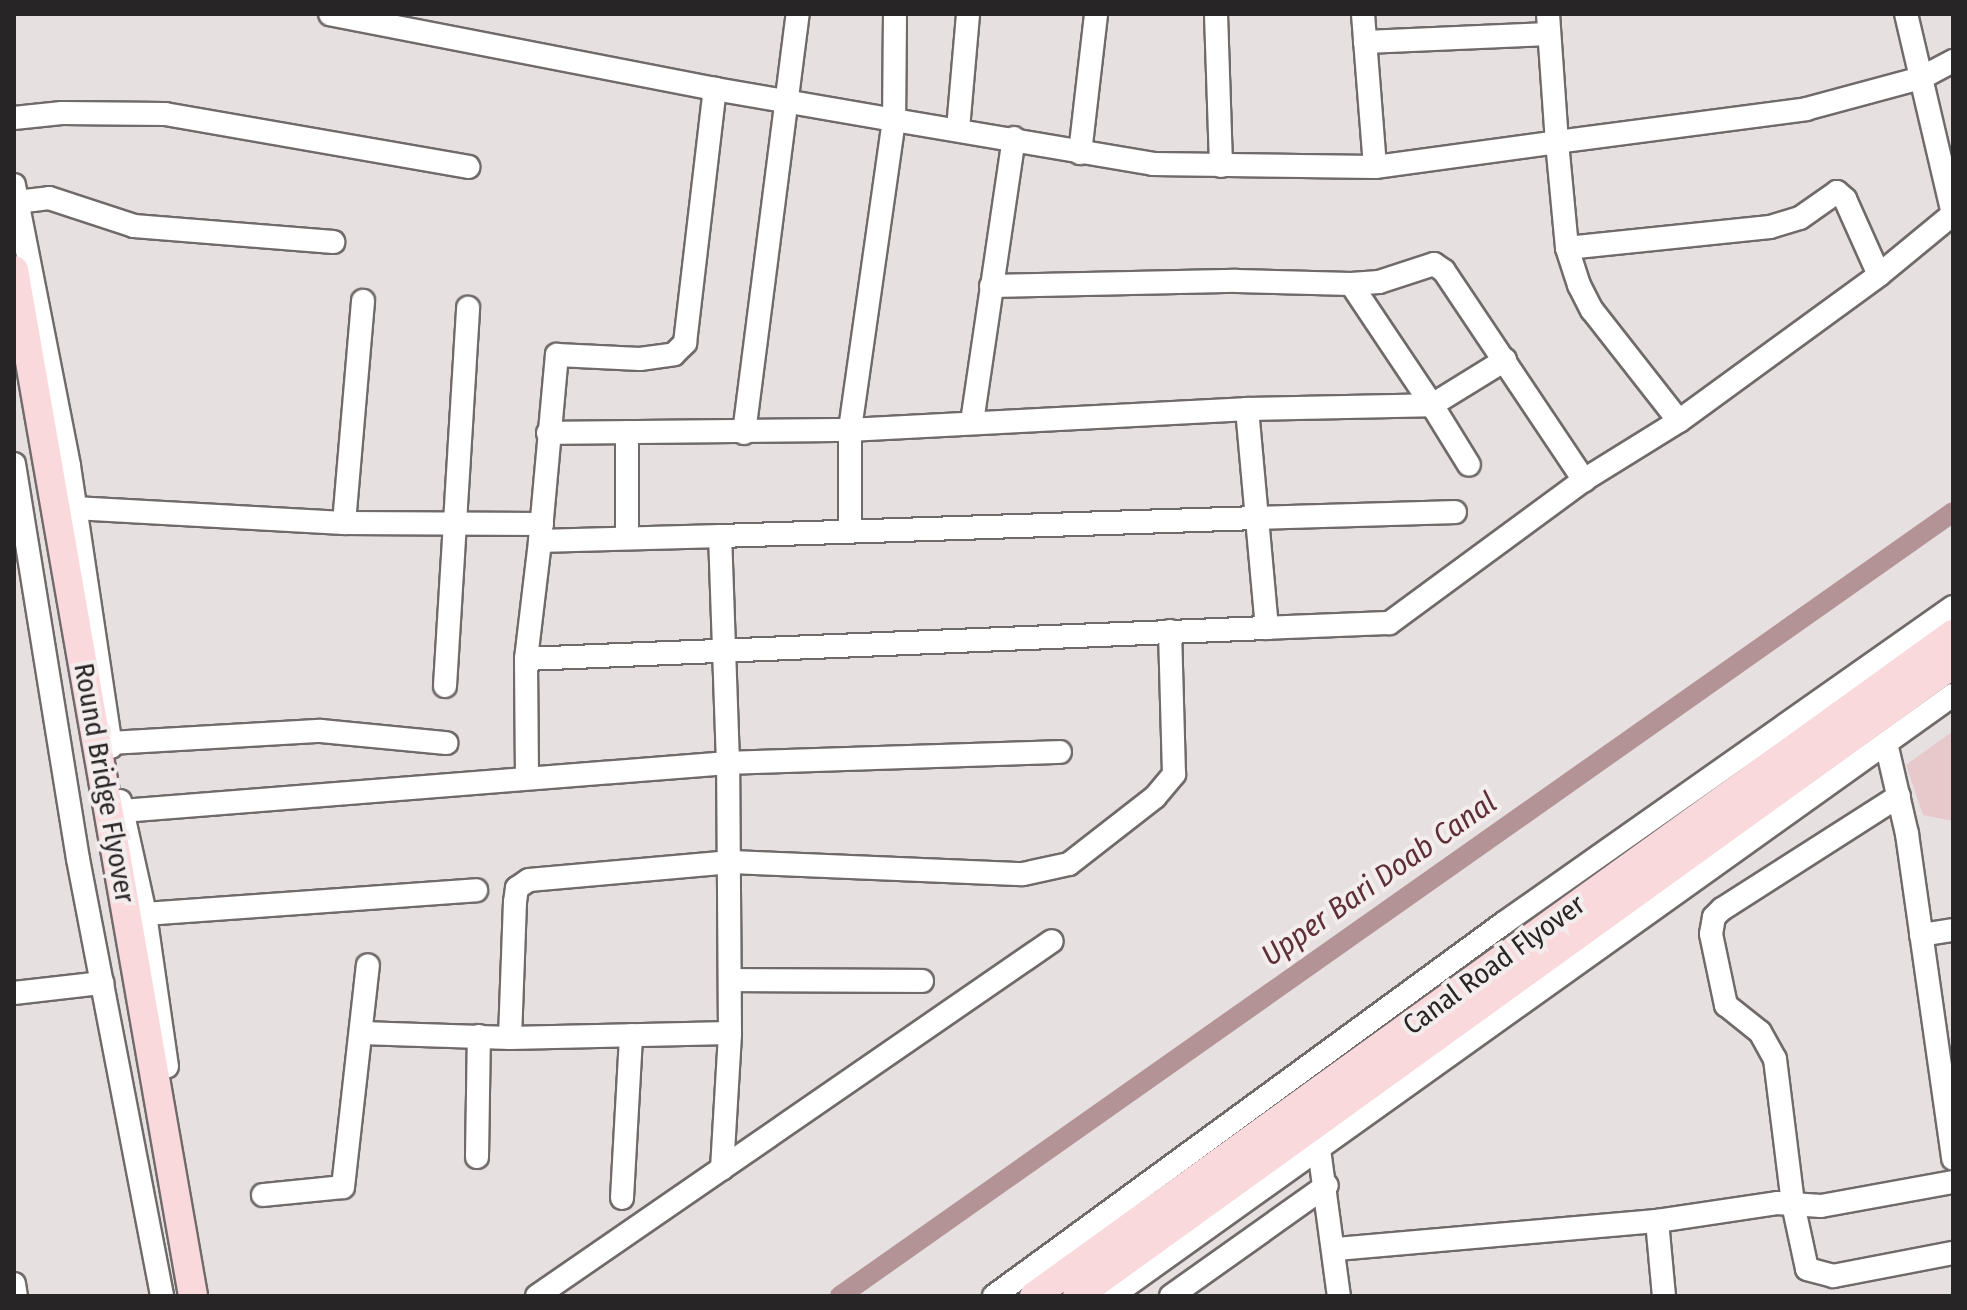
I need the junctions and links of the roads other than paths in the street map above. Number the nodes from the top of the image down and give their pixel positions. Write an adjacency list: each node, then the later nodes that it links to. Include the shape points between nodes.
1 (330, 14): 13 (street)
2 (798, 14): 14 (street)
3 (895, 14): 16 (street)
4 (968, 14): 17 (street)
5 (1096, 14): 20 (street)
6 (1216, 14): 21 (street)
7 (1363, 14): 10 (street)
8 (1906, 14): 12 (street)
9 (1548, 24): 10 (street); 19 (street)
10 (1365, 42): 23 (street)
11 (1953, 61): 12 (street)
12 (1921, 78): 19 (street, via 1768,116); 25 (street)
13 (715, 89): 14 (street); 42 (street, via 685,343 674,354 652,358 557,355)
14 (786, 100): 16 (street); 43 (street)
15 (14, 118): 22 (street, via 165,114)
16 (894, 120): 17 (street); 40 (street)
17 (958, 129): 18 (street)
18 (1014, 138): 20 (street); 31 (street)
19 (1557, 142): 23 (street); 27 (street)
20 (1080, 153): 21 (street, via 1153,164)
21 (1221, 166): 23 (street)
22 (468, 167)
23 (1375, 167)
24 (16, 194): 26 (street, via 49,198 134,226); 47 (street)
25 (1953, 214): 29 (street)
26 (333, 242)
27 (1567, 248): 29 (street, via 1770,227 1800,218 1837,192); 38 (street, via 1592,310)
28 (14, 270): 56 (main road, Round Bridge Flyover)
29 (1879, 275): 38 (street)
30 (1351, 284): 31 (street); 35 (street, via 1388,279 1427,264 1441,267); 36 (street)
31 (991, 286): 39 (street)
32 (363, 301): 50 (street)
33 (468, 308): 51 (street)
34 (14, 331): 56 (main road, Round Bridge Flyover)
35 (1505, 360): 36 (street); 46 (street)
36 (1432, 405): 37 (street); 45 (street)
37 (1247, 409): 39 (street); 49 (street)
38 (1679, 421): 46 (street)
39 (972, 422): 40 (street)
40 (850, 430): 43 (street); 52 (street)
41 (627, 432): 42 (street); 43 (street); 55 (street)
42 (548, 433): 53 (street)
43 (744, 433)
44 (14, 464): 83 (street)
45 (1469, 465)
46 (1584, 480): 58 (street, via 1389,623)
47 (74, 508): 50 (street); 67 (street)
48 (1455, 512): 49 (street)
49 (1257, 518): 52 (street); 58 (street)
50 (344, 523): 51 (street)
51 (453, 525): 53 (street); 64 (street)
52 (850, 529): 54 (street)
53 (541, 532): 55 (street); 62 (street)
54 (720, 536): 55 (street); 61 (street)
55 (627, 538)
56 (66, 604): 106 (main road, Round Bridge Flyover); 107 (main road, Round Bridge Flyover)
57 (1953, 607): 110 (street, via 1504,923)
58 (1267, 628): 59 (street)
59 (1170, 631): 61 (street); 74 (street, via 1174,774 1155,797 1069,864 1023,874)
60 (1953, 634): 66 (main road, Canal Road Flyover)
61 (724, 651): 62 (street); 70 (street)
62 (526, 659): 71 (street)
63 (1953, 664): 66 (main road, Canal Road Flyover)
64 (445, 686)
65 (1953, 695): 66 (street)
66 (1865, 727): 72 (street); 91 (street); 111 (main road, Canal Road Flyover); 112 (main road, Canal Road Flyover)
67 (110, 743): 68 (street, via 321,731); 73 (street)
68 (446, 743)
69 (1060, 752): 70 (street)
70 (728, 763): 71 (street); 74 (street)
71 (527, 776): 73 (street)
72 (1899, 796): 78 (street); 99 (street, via 1722,909 1711,927 1726,1005 1760,1032 1775,1059)
73 (122, 811): 76 (street)
74 (731, 862): 81 (street); 89 (street, via 520,883)
75 (476, 890): 76 (street)
76 (145, 914): 108 (street)
77 (1953, 930): 78 (street)
78 (1921, 935): 90 (street)
79 (1052, 941): 94 (street)
80 (368, 965): 85 (street)
81 (730, 980): 82 (street); 86 (street)
82 (922, 981)
83 (102, 983): 84 (street); 105 (street)
84 (14, 993)
85 (361, 1033): 88 (street); 97 (street, via 343,1187)
86 (730, 1033): 87 (street); 94 (street)
87 (631, 1035): 89 (street); 98 (street)
88 (479, 1036): 89 (street); 92 (street)
89 (510, 1038)
90 (1945, 1047): 93 (street)
91 (1319, 1149): 96 (street); 113 (street)
92 (477, 1157)
93 (1953, 1159)
94 (722, 1169): 109 (street)
95 (1953, 1182): 99 (street, via 1821,1206)
96 (1327, 1185): 101 (street); 114 (street)
97 (263, 1195)
98 (622, 1198)
99 (1793, 1204): 100 (street); 102 (street, via 1807,1269 1818,1275 1883,1269)
100 (1657, 1221): 101 (street); 116 (street)
101 (1336, 1249): 115 (street)
102 (1953, 1253)
103 (14, 1284): 104 (street)
104 (16, 1296)
105 (162, 1296)
106 (174, 1296)
107 (193, 1296)
108 (203, 1296)
109 (537, 1296)
110 (994, 1296)
111 (1034, 1296)
112 (1077, 1296)
113 (1112, 1296)
114 (1171, 1296)
115 (1339, 1296)
116 (1664, 1296)

